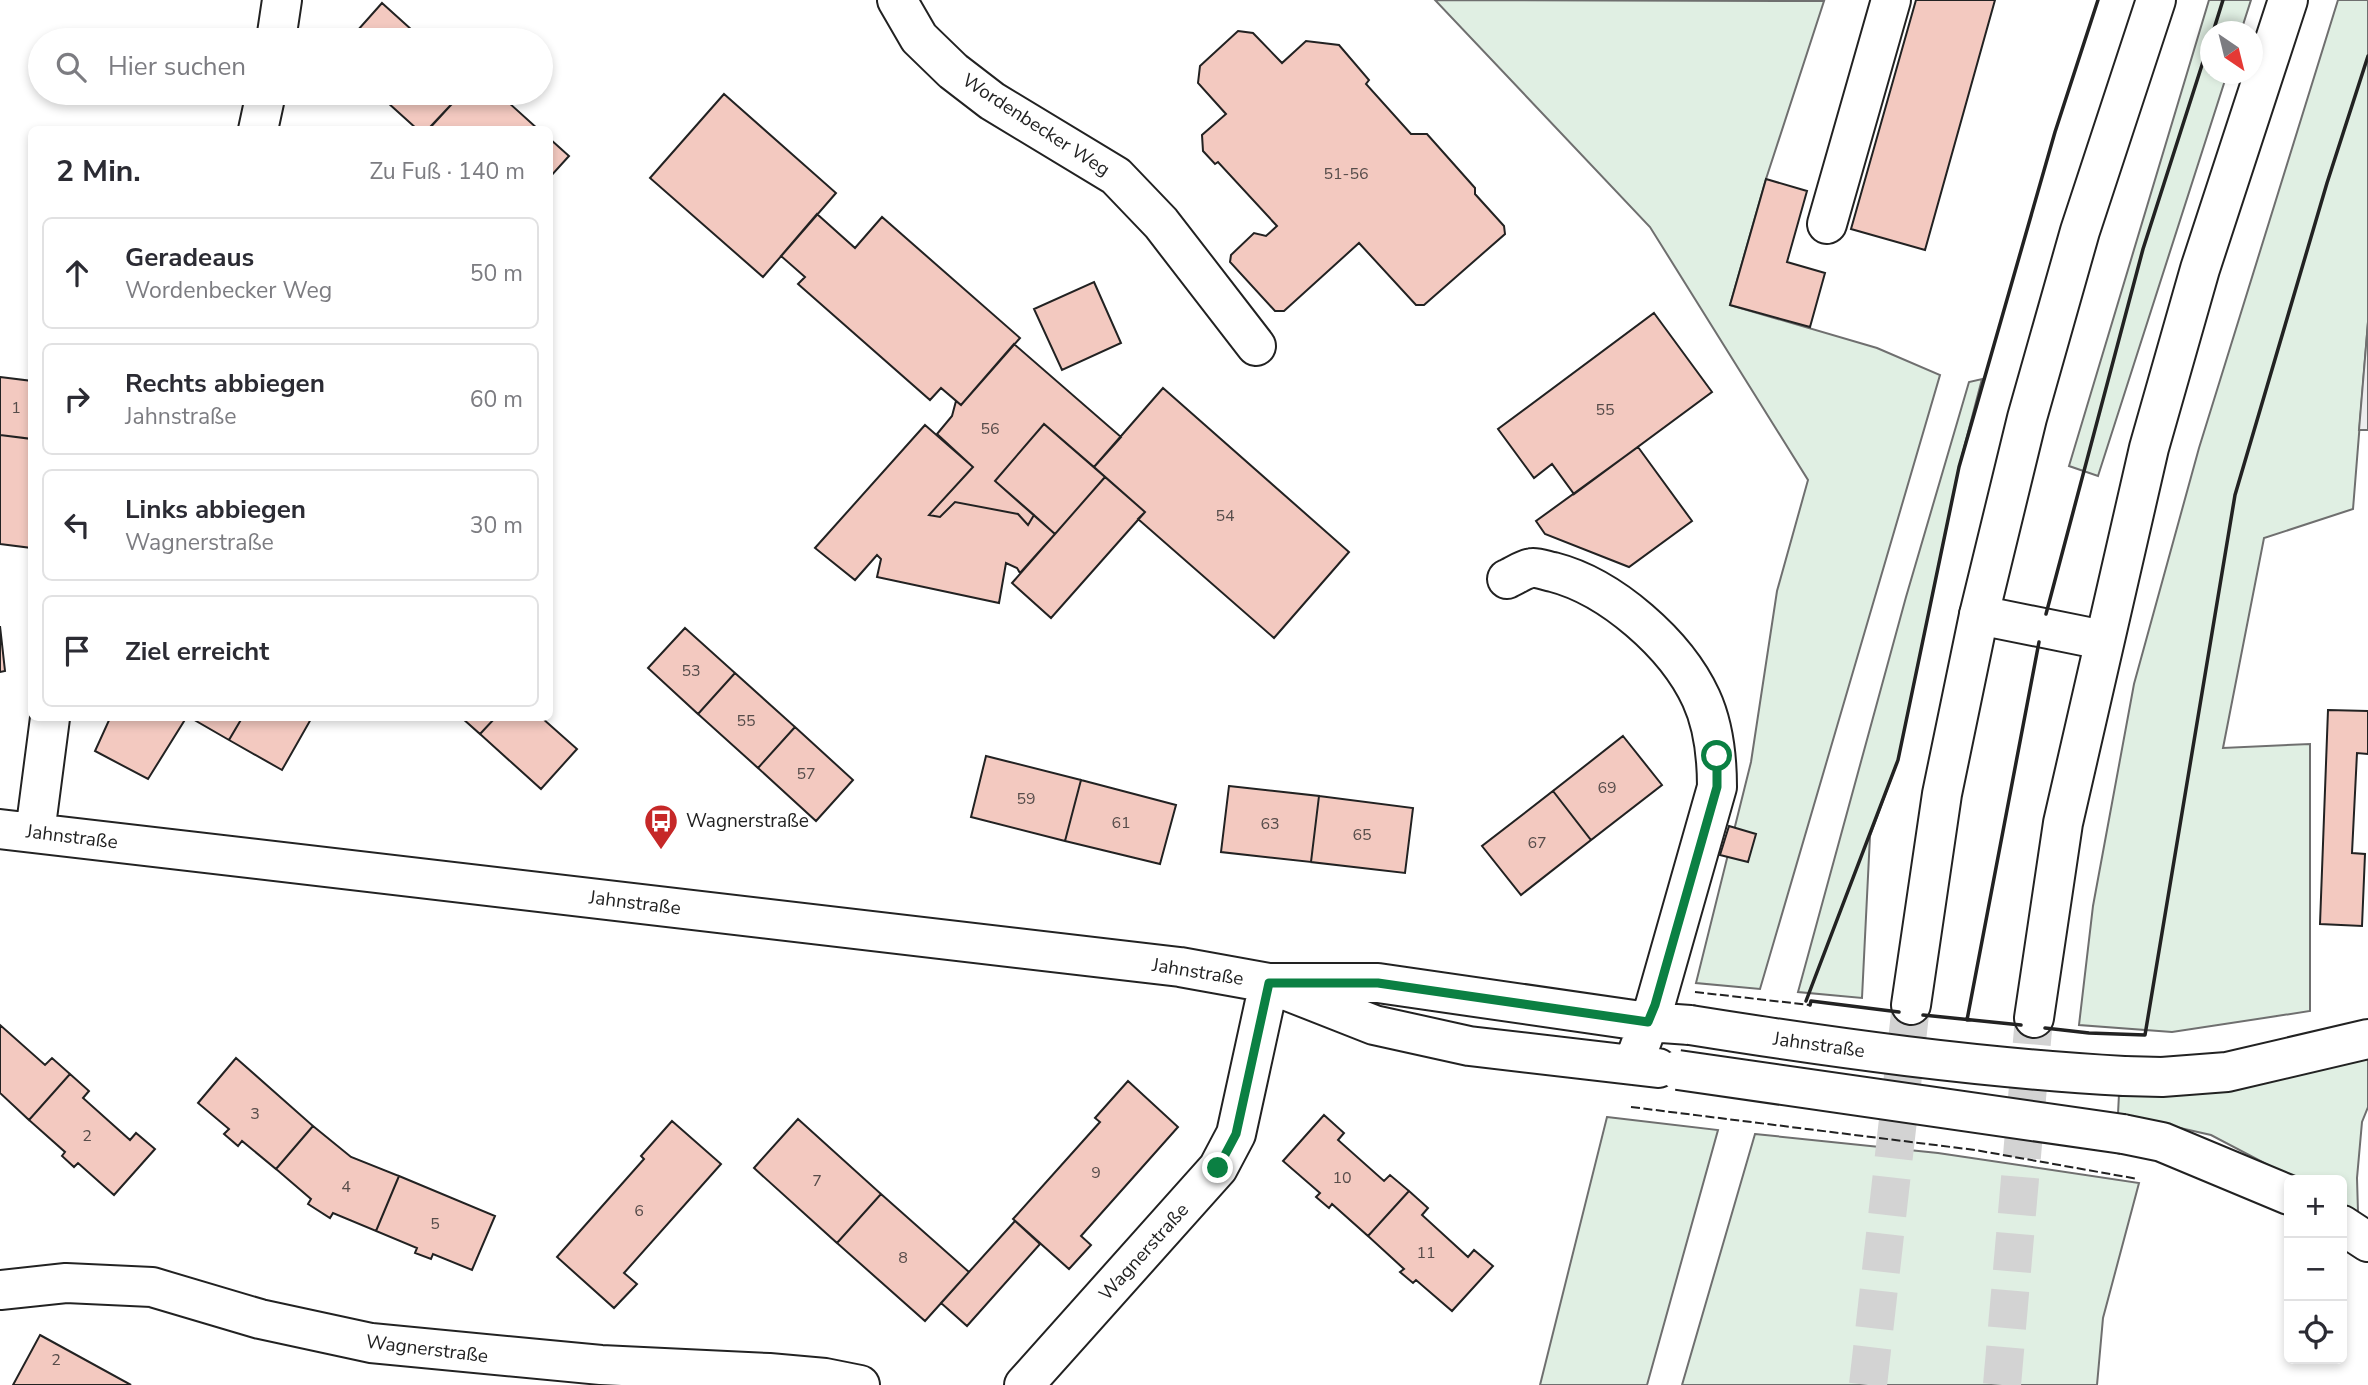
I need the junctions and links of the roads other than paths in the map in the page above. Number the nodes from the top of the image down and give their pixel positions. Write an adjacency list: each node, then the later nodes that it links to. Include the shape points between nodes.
1 (282, 0): 6 (main road)
2 (897, 0): 10 (main road, Wordenbecker Weg, via 919,38 953,71 992,101 1116,176 1161,223)
3 (1891, 0): 9 (main road)
4 (2156, 0): 12 (main road, via 2080,231 2027,418)
5 (2288, 0): 13 (main road, via 2185,320)
6 (278, 28)
7 (263, 105): 8 (main road)
8 (259, 126)
9 (1827, 224)
10 (1256, 346)
11 (1507, 579): 19 (main road, via 1532,568 1566,576 1622,608 1669,648 1708,717 1717,756 1717,787)
12 (1979, 615): 13 (main road); 17 (main road, via 1942,794)
13 (2103, 640): 18 (main road, via 2063,823)
14 (49, 721): 15 (main road)
15 (17, 831): 16 (main road, Jahnstraße, via 1180,967)
16 (1269, 983): 19 (main road, Jahnstraße, via 1378,983); 21 (main road, Jahnstraße, via 1374,1025 1469,1046); 28 (main road, Wagnerstraße, via 1236,1134 1218,1168)
17 (1911, 1005)
18 (2034, 1018)
19 (1648, 1022): 20 (main road, Jahnstraße, bridge, via 2023,1070 2162,1077 2228,1072); 21 (main road)
20 (2368, 1039)
21 (1633, 1065): 22 (main road, Jahnstraße, bridge, via 2123,1134 2162,1142)
22 (2284, 1193)
23 (2347, 1228): 24 (main road)
24 (2368, 1242)
25 (0, 1290): 26 (main road, Wagnerstraße, via 66,1283 152,1287 260,1319 370,1343)
26 (675, 1377): 27 (main road, Wagnerstraße, via 769,1373)
27 (860, 1385)
28 (1024, 1385)

